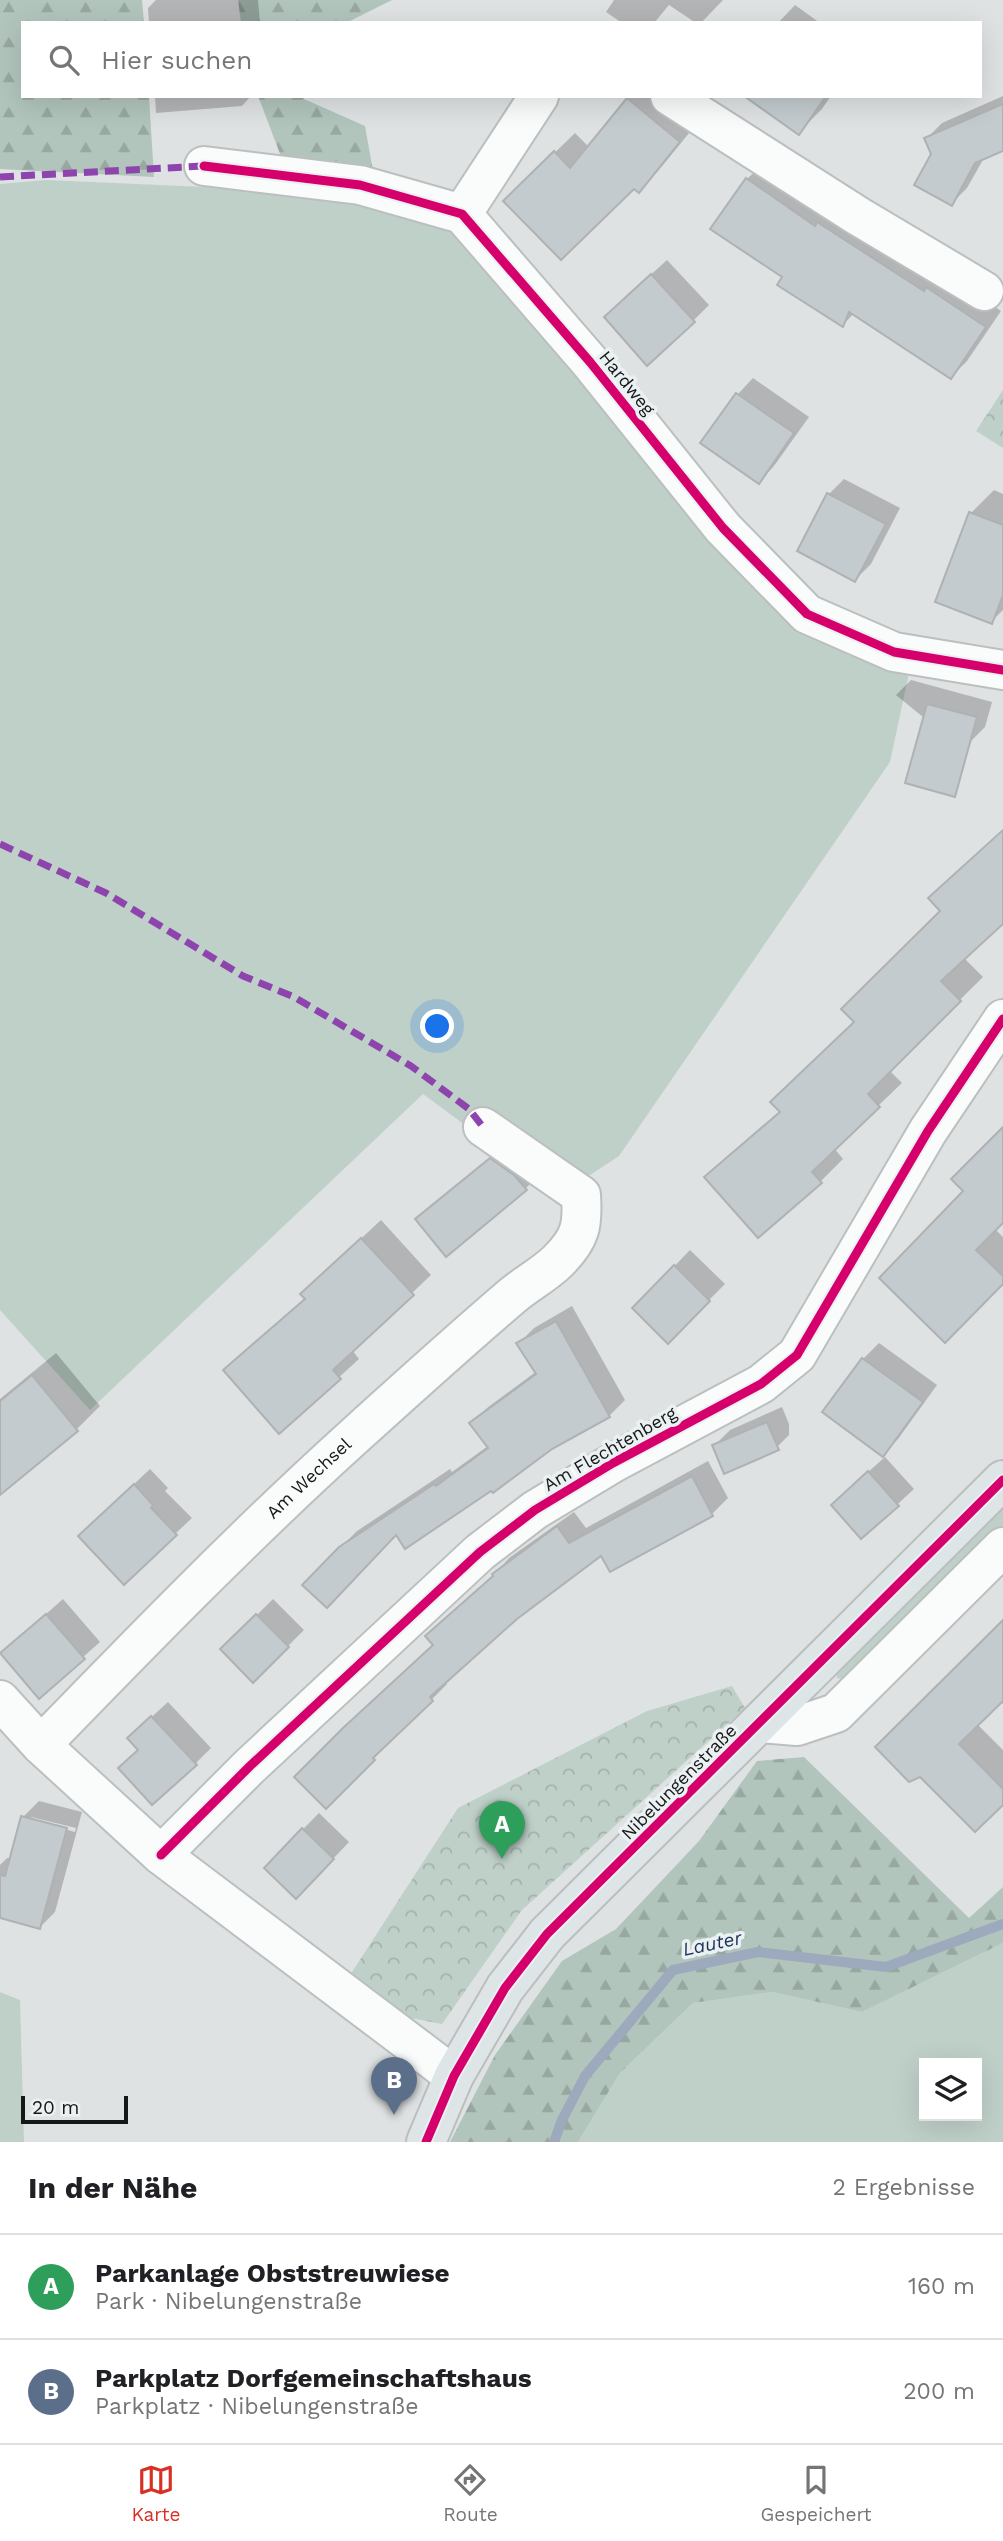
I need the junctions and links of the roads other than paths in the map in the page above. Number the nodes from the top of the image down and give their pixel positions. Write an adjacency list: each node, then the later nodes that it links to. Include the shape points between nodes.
1 (538, 98): 4 (street)
2 (673, 98): 5 (street)
3 (204, 166): 4 (street, via 360,185)
4 (462, 214): 6 (street, Hardweg, via 590,362 723,528 807,614 894,652)
5 (984, 291)
6 (1003, 670)
7 (1003, 1019): 14 (street, Am Flechtenberg, via 928,1131 797,1355 761,1384 535,1510 480,1552)
8 (483, 1127): 13 (street, Am Wechsel, via 581,1195 579,1234 558,1261 513,1295 346,1444 193,1590)
9 (1003, 1480): 12 (main road, Nibelungenstraße)
10 (1003, 1547): 12 (street, Nibelungenstraße, via 836,1713 797,1726)
11 (0, 1700): 13 (street)
12 (761, 1723): 15 (main road, Nibelungenstraße, via 547,1934 505,1988)
13 (41, 1745): 14 (street)
14 (161, 1855): 15 (street)
15 (454, 2076): 16 (main road, Nibelungenstraße)
16 (426, 2142)

